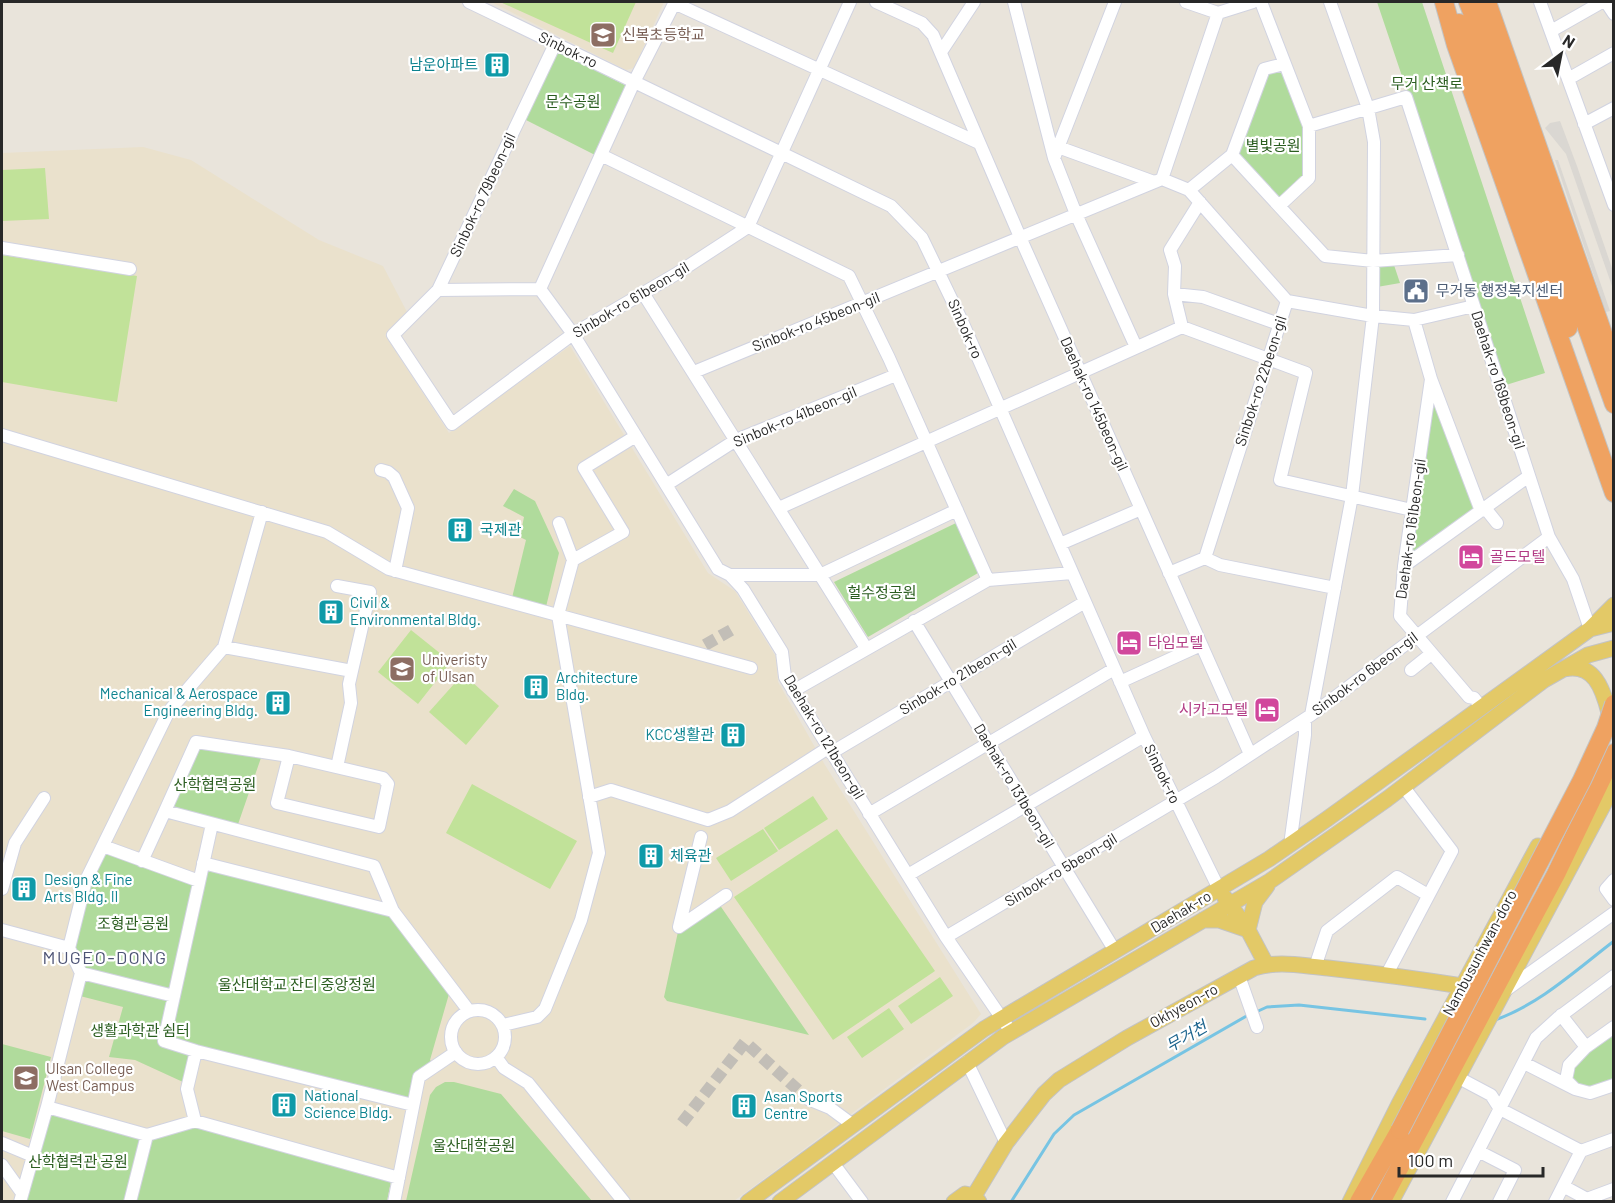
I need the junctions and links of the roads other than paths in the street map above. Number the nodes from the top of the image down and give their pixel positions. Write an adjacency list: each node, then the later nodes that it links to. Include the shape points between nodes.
1 (469, 2): 23 (street, Sinbok-ro)
2 (675, 2): 27 (street); 29 (street)
3 (850, 2): 27 (street)
4 (876, 2): 19 (street, Daehak-ro 145beon-gil)
5 (974, 2): 24 (street)
6 (1014, 2): 37 (street)
7 (1115, 2): 37 (street)
8 (1186, 2): 20 (street)
9 (1253, 2): 20 (street)
10 (1261, 2): 26 (street)
11 (1330, 2): 31 (street)
12 (1444, 2): 83 (highway, via 1459,56)
13 (1450, 2): 79 (highway, via 1471,49)
14 (1468, 2): 72 (highway)
15 (1473, 2): 30 (highway)
16 (1487, 2): 30 (highway)
17 (1540, 2): 22 (street)
18 (1604, 2): 21 (street); 22 (street)
19 (903, 7): 24 (street, Daehak-ro 145beon-gil, via 933,34)
20 (1210, 8): 40 (street)
21 (1614, 14)
22 (1551, 31): 28 (street)
23 (555, 44): 29 (street, Sinbok-ro); 54 (street, Sinbok-ro 79beon-gil)
24 (940, 52): 35 (street, Daehak-ro 145beon-gil)
25 (1614, 52): 28 (street)
26 (1284, 64): 34 (street); 39 (street, via 1264,69)
27 (819, 70): 35 (street); 36 (street)
28 (1568, 79): 33 (street)
29 (634, 82): 36 (street, Sinbok-ro); 38 (street)
30 (1517, 91): 67 (highway)
31 (1368, 108): 34 (street); 49 (street, Daehak-ro 169beon-gil, via 1406,96); 50 (street, via 1374,142)
32 (1612, 113): 33 (street)
33 (1584, 124): 43 (street)
34 (1309, 126): 44 (street, via 1309,178)
35 (979, 143): 47 (street, Daehak-ro 145beon-gil)
36 (781, 153): 46 (street); 52 (street, Sinbok-ro, via 891,206 922,238)
37 (1056, 153): 40 (street, Sinbok-ro 22beon-gil); 45 (street)
38 (601, 155): 46 (street); 53 (street)
39 (1232, 155): 41 (street); 44 (street)
40 (1158, 180): 41 (street, Sinbok-ro 22beon-gil); 45 (street, Sinbok-ro 45beon-gil)
41 (1189, 190): 42 (street, Sinbok-ro 22beon-gil)
42 (1200, 202): 56 (street, via 1170,250 1175,266); 57 (street, Sinbok-ro 22beon-gil)
43 (1613, 204)
44 (1279, 206): 50 (street, via 1324,256)
45 (1076, 214): 47 (street, Sinbok-ro 45beon-gil); 65 (street)
46 (748, 227): 55 (street, Sinbok-ro 61beon-gil); 58 (street, via 849,276)
47 (1020, 237): 52 (street, Sinbok-ro 45beon-gil); 69 (street, Daehak-ro 145beon-gil)
48 (2, 248): 51 (street)
49 (1458, 255): 50 (street); 59 (street, Daehak-ro 169beon-gil)
50 (1374, 261): 60 (street)
51 (130, 269)
52 (938, 271): 58 (street, Sinbok-ro 45beon-gil); 73 (street, Sinbok-ro)
53 (540, 289): 54 (street); 64 (street, Daehak-ro 121beon-gil)
54 (438, 290): 74 (street, Sinbok-ro 79beon-gil, via 393,335)
55 (644, 292): 64 (street, Sinbok-ro 61beon-gil); 68 (street)
56 (1174, 294): 62 (street, via 1203,297); 63 (street)
57 (1287, 301): 60 (street); 62 (street, Sinbok-ro 22beon-gil)
58 (862, 303): 68 (street, Sinbok-ro 45beon-gil); 70 (street)
59 (1474, 306): 61 (street); 81 (street, Daehak-ro 169beon-gil)
60 (1373, 316): 61 (street); 84 (street)
61 (1414, 320): 71 (street, Daehak-ro 161beon-gil)
62 (1280, 324): 66 (street, Sinbok-ro 22beon-gil)
63 (1182, 327): 65 (street); 66 (street)
64 (573, 334): 74 (street, Sinbok-ro 61beon-gil); 76 (street, Daehak-ro 121beon-gil)
65 (1136, 347): 69 (street)
66 (1269, 359): 84 (street, via 1306,373 1280,480); 95 (street, Sinbok-ro 22beon-gil)
67 (1614, 365)
68 (694, 372): 77 (street)
69 (1080, 373): 73 (street); 86 (street, Daehak-ro 145beon-gil)
70 (896, 375): 77 (street, Sinbok-ro 41beon-gil); 78 (street)
71 (1431, 379): 87 (street); 89 (street, Daehak-ro 161beon-gil)
72 (1614, 404)
73 (1001, 408): 78 (street); 94 (street, Sinbok-ro)
74 (452, 424)
75 (2, 435): 90 (street)
76 (636, 436): 82 (street, Daehak-ro 121beon-gil); 96 (street, via 584,468 622,532)
77 (736, 440): 82 (street, Sinbok-ro 41beon-gil); 85 (street)
78 (926, 442): 85 (street); 88 (street)
79 (1614, 466)
80 (381, 470): 98 (street, via 394,477 408,508)
81 (1529, 476): 87 (street); 93 (street, Daehak-ro 169beon-gil)
82 (666, 485): 101 (street, Daehak-ro 121beon-gil, via 718,569)
83 (1614, 493)
84 (1352, 496): 89 (street); 105 (street)
85 (779, 508): 102 (street)
86 (1141, 509): 94 (street); 100 (street, Daehak-ro 145beon-gil)
87 (1483, 509): 91 (street); 97 (street)
88 (957, 510): 102 (street); 103 (street)
89 (1412, 510): 97 (street, Daehak-ro 161beon-gil)
90 (262, 512): 98 (street, via 327,532); 115 (street)
91 (1497, 522)
92 (559, 523): 96 (street)
93 (1549, 537): 111 (street, Daehak-ro 169beon-gil, via 1573,579); 112 (street, Sinbok-ro 6beon-gil)
94 (1060, 544): 99 (street, Sinbok-ro)
95 (1205, 558): 100 (street); 105 (street, via 1220,565)
96 (573, 560): 108 (street)
97 (1404, 566): 112 (street, Daehak-ro 161beon-gil, via 1400,615)
98 (395, 570): 108 (street)
99 (1072, 573): 103 (street); 106 (street, Sinbok-ro)
100 (1169, 573): 114 (street, Daehak-ro 145beon-gil)
101 (730, 575): 102 (street); 127 (street, Daehak-ro 121beon-gil, via 782,652 785,677)
102 (820, 575): 116 (street)
103 (988, 580): 109 (street)
104 (337, 586): 124 (street, via 370,592)
105 (1335, 588): 130 (street)
106 (1085, 602): 121 (street, Sinbok-ro); 125 (street, Sinbok-ro 21beon-gil)
107 (1614, 605): 111 (main road)
108 (558, 615): 118 (street); 140 (street)
109 (914, 621): 116 (street); 125 (street, Daehak-ro 131beon-gil)
110 (1614, 623): 111 (main road, Daehak-ro)
111 (1590, 629): 129 (main road, Daehak-ro)
112 (1416, 635): 119 (street, Daehak-ro 161beon-gil); 130 (street, Sinbok-ro 6beon-gil)
113 (705, 645): 118 (street)
114 (1202, 645): 126 (street); 135 (street, Daehak-ro 145beon-gil)
115 (224, 647): 124 (street); 149 (street, via 169,711)
116 (866, 648): 127 (street)
117 (1614, 648): 123 (main road, Daehak-ro, via 1588,655)
118 (694, 652): 120 (street)
119 (1431, 654): 122 (street); 129 (street, Daehak-ro 161beon-gil)
120 (751, 668)
121 (1114, 669): 126 (street, Sinbok-ro); 132 (street)
122 (1411, 670)
123 (1561, 670): 128 (main road, via 1576,668 1594,678); 139 (main road, Daehak-ro)
124 (352, 671): 137 (street, via 351,703)
125 (951, 682): 132 (street, Daehak-ro 131beon-gil); 133 (street, Sinbok-ro 21beon-gil)
126 (1120, 682): 131 (street, Sinbok-ro)
127 (793, 691): 133 (street, Daehak-ro 121beon-gil)
128 (1612, 707): 177 (main road, Nambusunhwan-doro); 224 (highway, bridge, via 1582,780)
129 (1482, 708): 148 (main road, Daehak-ro)
130 (1308, 717): 135 (street, Sinbok-ro 6beon-gil); 148 (street)
131 (1144, 736): 142 (street, Sinbok-ro); 143 (street)
132 (988, 744): 143 (street, Daehak-ro 131beon-gil); 145 (street)
133 (830, 750): 140 (street, Sinbok-ro 21beon-gil, via 730,811 708,820 611,790); 145 (street, Daehak-ro 121beon-gil)
134 (1614, 753): 225 (highway, via 1556,874)
135 (1250, 754): 142 (street, Sinbok-ro 6beon-gil)
136 (288, 756): 137 (street); 137 (street, via 277,803 379,827 388,784 383,778); 144 (street, via 196,742)
137 (337, 767)
138 (1614, 784): 178 (main road)
139 (1403, 786): 156 (main road, Daehak-ro); 160 (street, via 1452,851)
140 (589, 797): 183 (street, via 599,853 581,920 545,1009 537,1017)
141 (44, 798): 157 (street, via 15,843)
142 (1176, 801): 152 (street, Sinbok-ro 5beon-gil); 158 (street, Sinbok-ro)
143 (1026, 806): 152 (street, Daehak-ro 131beon-gil); 153 (street)
144 (165, 812): 146 (street); 150 (street)
145 (869, 814): 153 (street, Daehak-ro 121beon-gil)
146 (212, 824): 151 (street); 163 (street, via 374,866)
147 (701, 837): 159 (street, via 680,927)
148 (1290, 845): 158 (main road, Daehak-ro)
149 (103, 846): 150 (street); 169 (street, via 86,880)
150 (142, 861): 155 (street)
151 (203, 863): 155 (street); 163 (street)
152 (1064, 869): 168 (street, Sinbok-ro 5beon-gil); 170 (street, Daehak-ro 131beon-gil)
153 (908, 875): 168 (street, Daehak-ro 121beon-gil)
154 (1614, 880): 161 (street, via 1606,889)
155 (199, 881): 179 (street)
156 (1270, 881): 162 (main road, Daehak-ro); 167 (main road, via 1256,902)
157 (2, 889)
158 (1219, 889): 162 (main road); 170 (main road, Daehak-ro)
159 (726, 895)
160 (1428, 895): 172 (street, via 1397,877 1327,931); 174 (street)
161 (1614, 900)
162 (1229, 904): 165 (main road, Daehak-ro); 167 (main road)
163 (393, 911): 180 (street)
164 (1614, 913): 178 (street)
165 (1203, 920): 167 (main road, via 1220,920); 186 (main road, Daehak-ro)
166 (2, 930): 169 (street)
167 (1248, 930): 171 (main road)
168 (946, 937): 182 (street, Daehak-ro 121beon-gil)
169 (69, 948): 173 (street)
170 (1115, 951): 182 (main road, Daehak-ro)
171 (1266, 964): 172 (main road, Okhyeon-ro); 175 (main road, Okhyeon-ro)
172 (1315, 967): 174 (main road, Okhyeon-ro)
173 (81, 973): 179 (street); 198 (street)
174 (1387, 974): 177 (main road, Okhyeon-ro)
175 (1239, 976): 184 (street); 205 (main road, Okhyeon-ro, via 1059,1080)
176 (1614, 976): 181 (street)
177 (1462, 986): 223 (main road, Nambusunhwan-doro)
178 (1504, 991): 193 (main road)
179 (174, 996): 188 (street, via 164,1041)
180 (470, 1011): 183 (street, via 488,1011); 189 (street, via 452,1029)
181 (1561, 1016): 187 (street); 192 (street, via 1536,1038)
182 (1001, 1017): 186 (street, Daehak-ro 121beon-gil); 201 (main road, Daehak-ro)
183 (502, 1026): 190 (street, via 504,1047)
184 (1257, 1026)
185 (1614, 1027): 187 (street)
186 (1011, 1032): 191 (main road, Daehak-ro)
187 (1586, 1047): 195 (street, via 1569,1065 1566,1080)
188 (196, 1051): 197 (street); 200 (street, via 187,1089)
189 (456, 1052): 190 (street, via 476,1064); 197 (street, via 419,1077)
190 (495, 1057): 218 (street, via 504,1068 528,1083)
191 (968, 1062): 205 (street); 209 (main road, Daehak-ro)
192 (1524, 1063): 195 (street); 199 (street)
193 (1459, 1078): 199 (street, via 1491,1095); 226 (main road)
194 (1614, 1085): 195 (street, via 1590,1093)
195 (1575, 1089)
196 (807, 1099): 201 (street, via 830,1108)
197 (413, 1106): 211 (street)
198 (47, 1107): 202 (street); 208 (street)
199 (1500, 1108): 206 (street); 207 (street)
200 (195, 1121): 202 (street); 211 (street)
201 (852, 1125): 219 (main road, Daehak-ro)
202 (147, 1135): 216 (street)
203 (1614, 1139): 207 (street)
204 (2, 1143): 208 (street)
205 (1006, 1143): 215 (main road, Okhyeon-ro)
206 (1478, 1151): 227 (street); 228 (street, via 1515,1170)
207 (1581, 1151): 212 (street)
208 (33, 1156): 214 (street)
209 (833, 1163): 220 (main road, Daehak-ro); 221 (street)
210 (2, 1165): 214 (street)
211 (399, 1178): 217 (street)
212 (1563, 1186): 213 (street, via 1587,1199); 229 (street)
213 (1614, 1189)
214 (21, 1197)
215 (976, 1199): 222 (main road, via 965,1194)
216 (130, 1202)
217 (394, 1202)
218 (624, 1202)
219 (748, 1202)
220 (780, 1202)
221 (862, 1202)
222 (954, 1202)
223 (1350, 1202)
224 (1359, 1202)
225 (1381, 1202)
226 (1391, 1202)
227 (1452, 1202)
228 (1499, 1202)
229 (1555, 1202)

